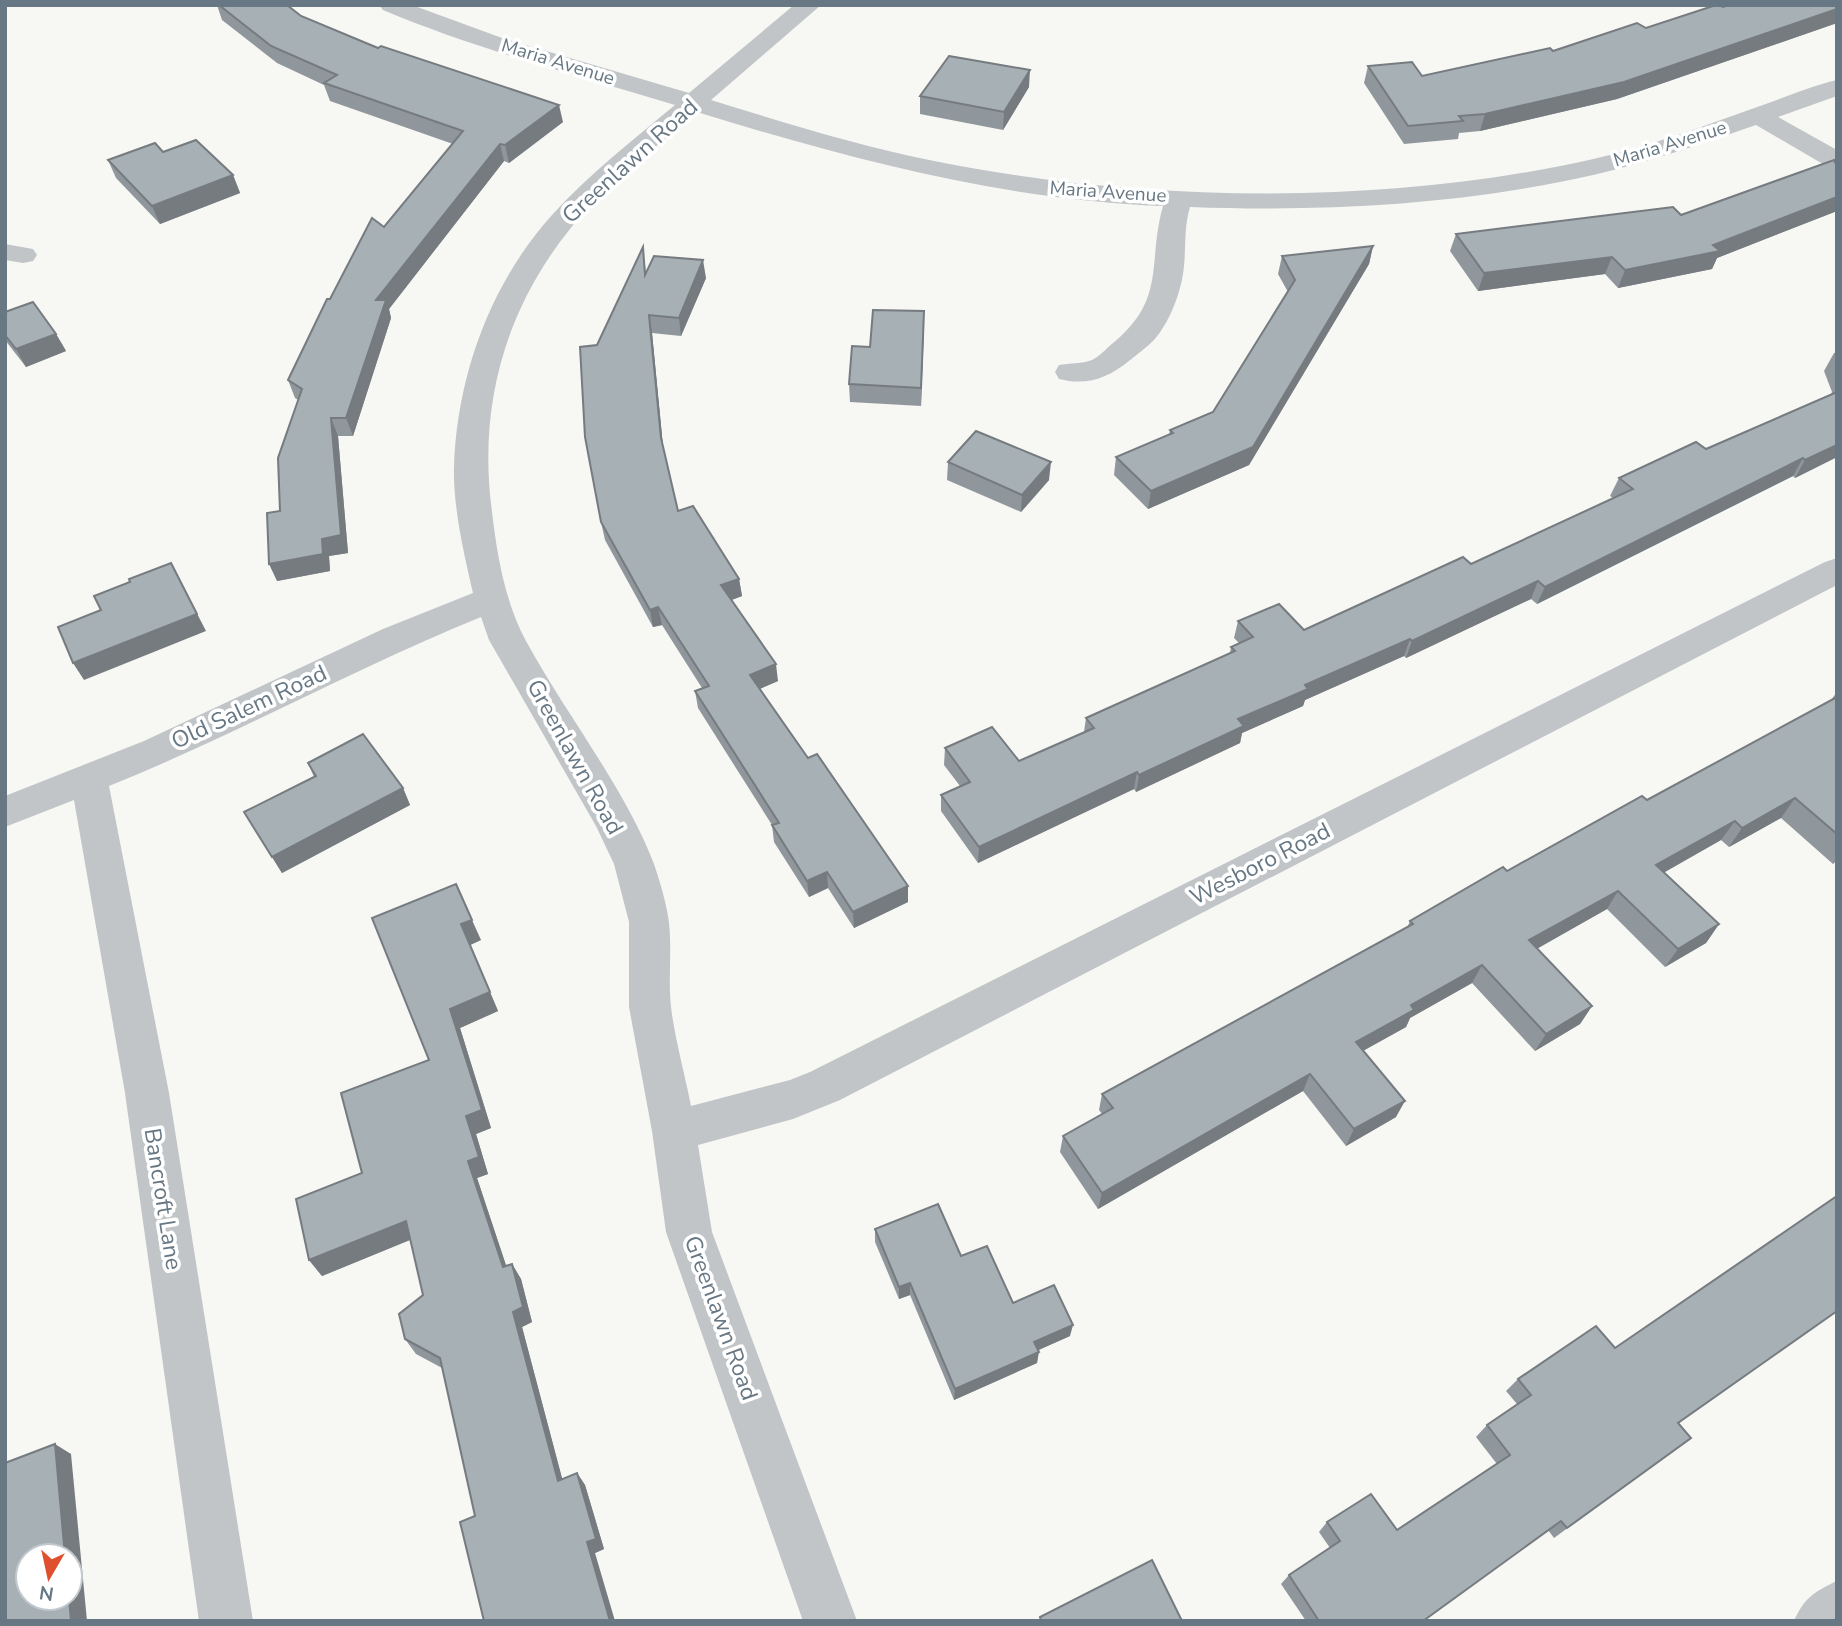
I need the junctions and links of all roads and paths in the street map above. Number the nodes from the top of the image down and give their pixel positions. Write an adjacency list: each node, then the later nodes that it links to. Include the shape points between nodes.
1 (391, 5): 4 (street, Maria Avenue, via 465,33)
2 (809, 5): 4 (street, Greenlawn Road)
3 (1837, 87): 5 (street, Maria Avenue)
4 (693, 103): 7 (street, Maria Avenue, via 875,156 972,176 1057,189); 10 (street, Greenlawn Road, via 610,173 561,222 528,267 498,323 477,394 470,469 480,550)
5 (1758, 116): 6 (street); 7 (street, Maria Avenue, via 1618,161 1532,179 1312,200)
6 (1837, 161)
7 (1179, 197): 8 (street, via 1172,222 1170,268 1158,309 1144,333 1100,369)
8 (1070, 372)
9 (1837, 570): 13 (street, Wesboro Road, via 825,1086)
10 (492, 599): 11 (street, Old Salem Road, via 395,638); 13 (street, Greenlawn Road, via 507,640 634,864 649,922 650,1007)
11 (89, 779): 12 (street, Old Salem Road); 15 (street, Bancroft Lane, via 166,1215)
12 (5, 812)
13 (674, 1131): 16 (street, Greenlawn Road, via 689,1232)
14 (1837, 1608): 17 (street)
15 (226, 1621)
16 (830, 1621)
17 (1821, 1621)

